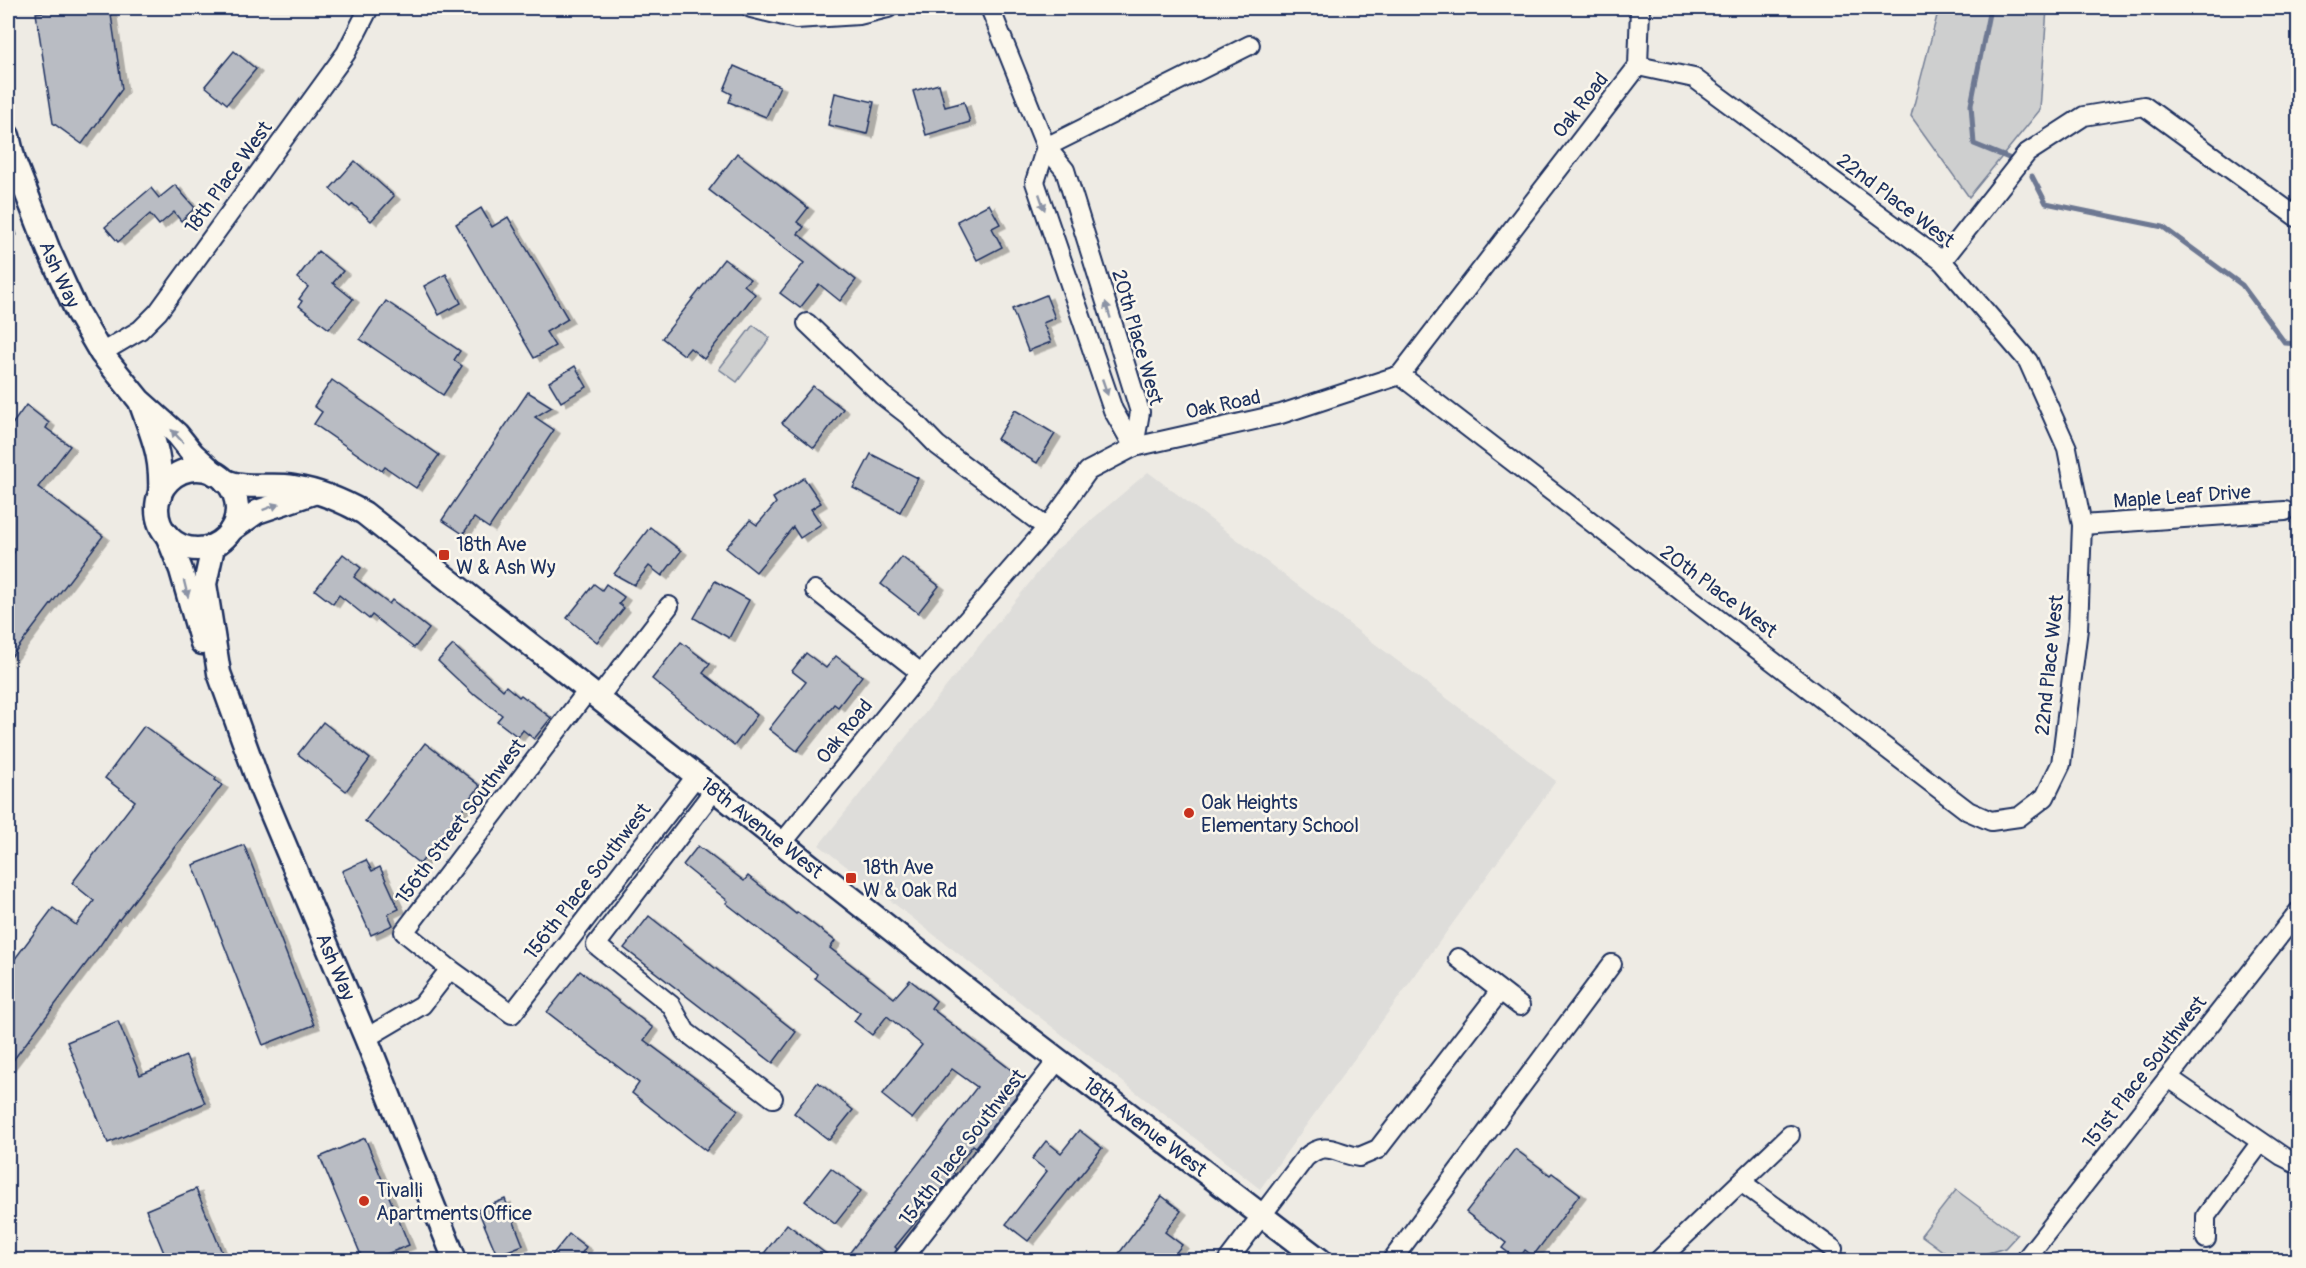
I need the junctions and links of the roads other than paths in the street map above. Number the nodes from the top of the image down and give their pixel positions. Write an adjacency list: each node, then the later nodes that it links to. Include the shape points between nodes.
1 (369, 8): 13 (street, 18th Place West, via 346,53 158,312 140,330)
2 (751, 8): 3 (street, via 796,19 859,15)
3 (888, 8)
4 (990, 8): 9 (street, 20th Place West)
5 (1640, 8): 7 (street)
6 (1250, 45): 9 (street)
7 (1638, 66): 11 (street, 22nd Place West, via 1694,78); 14 (street, Oak Road)
8 (8, 136): 13 (street, Ash Way, via 49,251)
9 (1046, 147): 16 (street, 20th Place West, one-way to 9, via 1140,412 1065,170); 16 (street, one-way to 16, via 1035,182 1113,410)
10 (2298, 218): 11 (street, via 2144,106 2084,116 2027,153)
11 (1942, 261): 21 (street, 22nd Place West, via 2028,361 2067,448)
12 (807, 323): 22 (street, via 937,445)
13 (101, 353): 15 (street, Ash Way)
14 (1400, 375): 16 (street, Oak Road, via 1281,414); 33 (street, 20th Place West, via 1968,811 1991,821)
15 (139, 400): 17 (street, Ash Way, one-way to 15); 19 (street, Ash Way, via 159,458)
16 (1134, 447): 22 (street, Oak Road, via 1088,471)
17 (220, 477): 18 (street, 18th Avenue West, via 243,486 294,487); 19 (street, via 193,469 183,471 165,486); 23 (street, via 237,505 237,518)
18 (315, 493): 23 (street, one-way to 18, via 257,512); 30 (street, 18th Avenue West, via 364,513)
19 (159, 498): 24 (street, via 160,523)
20 (2285, 511): 21 (street, Maple Leaf Drive)
21 (2082, 525): 33 (street, 22nd Place West, via 2078,629 2061,764 2045,797)
22 (1047, 528): 29 (street, Oak Road)
23 (231, 530): 25 (street)
24 (166, 534): 25 (street, via 189,549); 28 (street, Ash Way, one-way to 28, via 182,570 206,656)
25 (213, 547): 28 (street, Ash Way, via 205,584)
26 (815, 590): 29 (street)
27 (669, 606): 30 (street)
28 (219, 673): 41 (street, Ash Way, via 260,786)
29 (921, 673): 34 (street, Oak Road)
30 (594, 693): 31 (street, 18th Avenue West); 38 (street, 156th Street Southwest, via 404,932)
31 (697, 775): 32 (street, 18th Avenue West); 38 (street, 156th Place Southwest, via 512,1014)
32 (715, 789): 34 (street, 18th Avenue West); 44 (street, via 596,945 671,1005 686,1032)
33 (2019, 818)
34 (783, 842): 42 (street, 18th Avenue West)
35 (2298, 912): 43 (street, 151st Place Southwest)
36 (1458, 958): 39 (street)
37 (1612, 964): 56 (street)
38 (450, 969): 41 (street, via 422,1005)
39 (1500, 991): 40 (street); 49 (street, via 1378,1149 1359,1157 1334,1149 1314,1150)
40 (1520, 1006)
41 (366, 1038): 52 (street, Ash Way)
42 (1057, 1061): 49 (street, 18th Avenue West); 53 (street, 154th Place Southwest)
43 (2169, 1078): 46 (street); 58 (street, 151st Place Southwest)
44 (773, 1098)
45 (1790, 1135): 48 (street)
46 (2261, 1142): 47 (street); 50 (street, via 2206,1216)
47 (2298, 1164)
48 (1741, 1182): 51 (street); 57 (street)
49 (1262, 1216): 54 (street); 55 (street, 18th Avenue West)
50 (2206, 1239)
51 (1833, 1249)
52 (455, 1260)
53 (902, 1260)
54 (1228, 1260)
55 (1320, 1260)
56 (1392, 1260)
57 (1659, 1260)
58 (2025, 1260)

